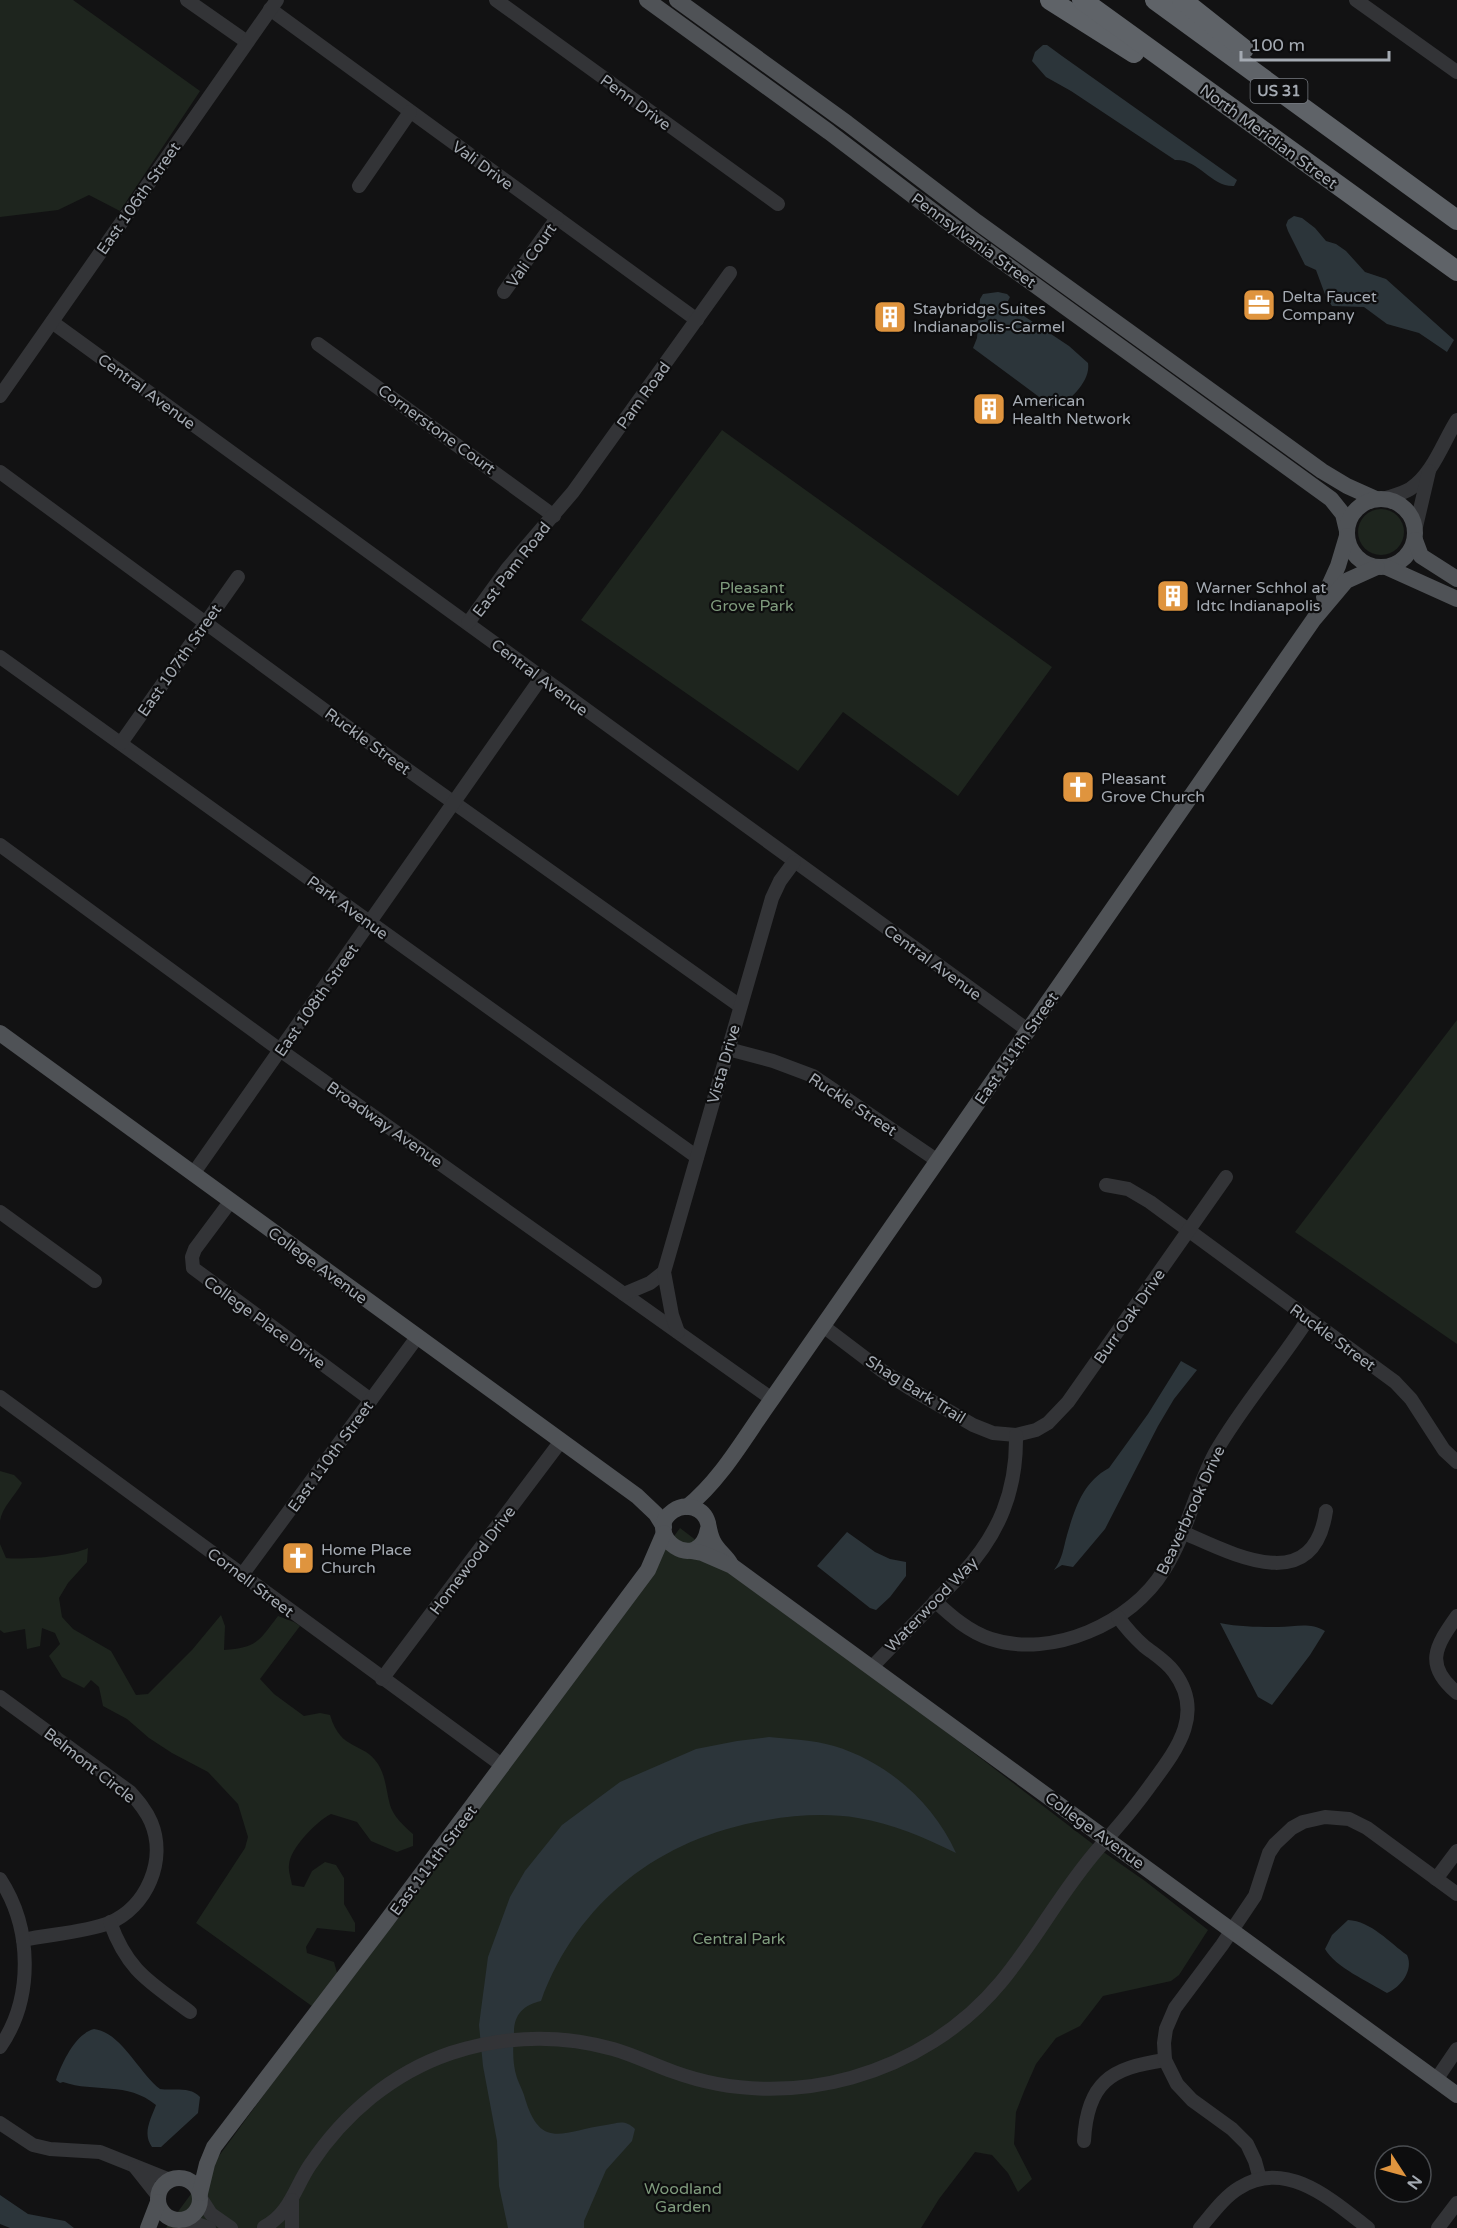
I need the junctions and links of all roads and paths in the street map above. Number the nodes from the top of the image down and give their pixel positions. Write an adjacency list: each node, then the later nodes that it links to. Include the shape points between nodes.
1 (187, 0): 11 (street)
2 (496, 0): 17 (street, Penn Drive)
3 (647, 0): 32 (main road, Pennsylvania Street, via 1331,499 1343,514)
4 (677, 0): 30 (main road, Pennsylvania Street, via 1322,471)
5 (1050, 0): 14 (highway)
6 (1082, 0): 14 (highway, North Meridian Street / US 31)
7 (1155, 0): 15 (highway, US 31)
8 (1182, 0): 15 (highway)
9 (1356, 0): 12 (street)
10 (274, 5): 11 (street, East 106th Street); 13 (street, Vali Drive)
11 (247, 42): 24 (street, East 106th Street)
12 (1457, 72)
13 (410, 112): 16 (street); 18 (street, Vali Drive)
14 (1330, 180): 20 (highway, North Meridian Street / US 31)
15 (1403, 181): 19 (highway, US 31)
16 (359, 186)
17 (778, 204)
18 (557, 218): 22 (street, Vali Court); 23 (street, Vali Drive)
19 (1457, 220)
20 (1457, 271)
21 (730, 273): 23 (street, Pam Road)
22 (504, 292)
23 (697, 320): 31 (street, Pam Road)
24 (52, 322): 26 (street, East 106th Street); 40 (street, Central Avenue)
25 (318, 344): 31 (street, Cornerstone Court)
26 (0, 396)
27 (1457, 420): 28 (street)
28 (1429, 470): 30 (street, via 1409,489); 33 (street)
29 (0, 472): 39 (street, Ruckle Street)
30 (1380, 499): 32 (main road, via 1356,510); 33 (main road, via 1402,506 1413,521)
31 (554, 516): 40 (street, East Pam Road, via 507,569)
32 (1347, 533): 34 (main road, via 1356,557); 38 (main road, East 111th Street, via 1335,574)
33 (1415, 535): 34 (main road, via 1405,558); 36 (main road, via 1421,556)
34 (1382, 567): 37 (main road); 38 (main road, East 111th Street, via 1346,581)
35 (238, 577): 39 (street, East 107th Street)
36 (1457, 579)
37 (1457, 599)
38 (1314, 619): 49 (main road, East 111th Street)
39 (206, 622): 43 (street, East 107th Street); 44 (street, Ruckle Street)
40 (468, 623): 42 (street, Central Avenue)
41 (0, 657): 43 (street, Park Avenue)
42 (541, 678): 44 (street, East 108th Street); 46 (street, Central Avenue)
43 (121, 743): 47 (street, Park Avenue)
44 (454, 802): 47 (street, East 108th Street); 48 (street, Ruckle Street)
45 (0, 845): 52 (street, Broadway Avenue)
46 (794, 862): 48 (street, Vista Drive, via 775,890); 49 (street, Central Avenue)
47 (370, 922): 52 (street, East 108th Street); 53 (street, Park Avenue)
48 (740, 1006): 51 (street, Vista Drive)
49 (1029, 1031): 54 (main road, East 111th Street)
50 (0, 1033): 55 (main road, College Avenue)
51 (728, 1049): 53 (street, Vista Drive); 54 (street, Ruckle Street, via 813,1076)
52 (280, 1050): 55 (street, East 108th Street); 63 (street, Broadway Avenue)
53 (697, 1157): 61 (street, Vista Drive)
54 (938, 1161): 65 (main road, East 111th Street)
55 (193, 1174): 58 (main road, College Avenue)
56 (1226, 1177): 60 (street, Burr Oak Drive)
57 (1106, 1185): 60 (street, Ruckle Street, via 1138,1194)
58 (230, 1202): 67 (main road, College Avenue); 70 (street, College Place Drive, via 195,1249 193,1268)
59 (0, 1212): 62 (street)
60 (1189, 1231): 64 (street, Ruckle Street); 71 (street, Burr Oak Drive, via 1059,1413 1036,1430)
61 (664, 1272): 63 (street, via 650,1284); 66 (street, Vista Drive)
62 (95, 1281)
63 (624, 1294): 66 (street, Broadway Avenue)
64 (1308, 1319): 73 (street, Ruckle Street, via 1406,1392 1444,1450); 80 (street, Beaverbrook Drive, via 1222,1442)
65 (823, 1326): 69 (main road, East 111th Street); 71 (street, Shag Bark Trail, via 881,1370 972,1425 993,1433)
66 (679, 1332): 69 (street, Broadway Avenue)
67 (418, 1336): 70 (street, East 110th Street); 72 (main road, College Avenue)
68 (0, 1397): 84 (street, Cornell Street)
69 (772, 1399): 74 (main road, East 111th Street)
70 (371, 1400): 84 (street, East 110th Street)
71 (1016, 1435): 85 (street, Waterwood Way, via 1008,1499 996,1530 976,1559)
72 (561, 1441): 75 (main road, College Avenue); 89 (street, Homewood Drive)
73 (1457, 1462)
74 (717, 1476): 76 (main road, East 111th Street, via 701,1495); 78 (main road, East 111th Street)
75 (637, 1496): 76 (main road, College Avenue, via 661,1505); 79 (main road, College Avenue, via 656,1514)
76 (683, 1507): 78 (main road, via 700,1511); 79 (main road, via 669,1515)
77 (1326, 1511): 80 (street, via 1312,1546 1298,1558 1284,1562 1251,1561)
78 (708, 1526): 81 (main road, via 703,1543); 82 (main road, College Avenue, via 717,1549)
79 (664, 1530): 81 (main road, via 671,1545); 83 (main road, East 111th Street)
80 (1182, 1532): 87 (street, Beaverbrook Drive, via 1158,1579)
81 (687, 1551): 82 (main road, College Avenue); 83 (main road, East 111th Street, via 664,1558)
82 (732, 1566): 88 (main road, College Avenue)
83 (648, 1570): 92 (main road, East 111th Street)
84 (242, 1575): 89 (street, Cornell Street)
85 (935, 1601): 87 (street, Beaverbrook Drive, via 979,1634 1015,1644 1055,1642); 88 (street, Waterwood Way)
86 (1457, 1616): 90 (street, via 1440,1642 1435,1660 1445,1683)
87 (1118, 1617): 93 (street, via 1130,1633 1174,1672 1183,1688 1187,1713 1185,1731 1177,1748)
88 (871, 1668): 93 (main road, College Avenue)
89 (382, 1679): 92 (street, Cornell Street)
90 (1457, 1693)
91 (0, 1697): 98 (street, Belmont Circle, via 130,1792 151,1821 157,1850 152,1877 134,1905)
92 (503, 1766): 109 (main road, East 111th Street)
93 (1108, 1839): 99 (main road, College Avenue); 114 (street, via 985,2000 936,2040 908,2056 846,2080 788,2088 715,2083 581,2042 504,2041 460,2051 409,2072 365,2102 320,2150)
94 (1457, 1851): 96 (street)
95 (0, 1879): 100 (street, via 17,1914)
96 (1436, 1879): 97 (street); 99 (street, via 1358,1823 1320,1817 1292,1828 1275,1844 1255,1896)
97 (1457, 1894)
98 (110, 1922): 100 (street, Belmont Circle); 101 (street, via 123,1952 137,1971)
99 (1232, 1930): 104 (street, via 1175,2008 1166,2029); 105 (main road, College Avenue)
100 (23, 1940): 102 (street, via 25,1964 20,2001)
101 (190, 2012)
102 (0, 2047)
103 (1457, 2049): 105 (street)
104 (1166, 2060): 108 (street, via 1124,2069 1105,2082 1087,2110); 112 (street, via 1183,2092 1247,2144)
105 (1436, 2080): 106 (main road, College Avenue)
106 (1457, 2095)
107 (0, 2123): 110 (street, via 33,2145 50,2150 100,2152)
108 (1084, 2141)
109 (214, 2147): 111 (main road, East 111th Street); 113 (main road, East 111th Street)
110 (135, 2168): 111 (street); 115 (street)
111 (175, 2179): 113 (main road, via 192,2182); 115 (main road, via 161,2188)
112 (1260, 2179): 124 (street, via 1230,2195); 125 (street, via 1282,2177 1305,2184)
113 (200, 2195): 117 (main road, via 196,2212); 121 (street, via 211,2214)
114 (292, 2198): 118 (street, via 276,2220); 123 (street)
115 (158, 2199): 117 (main road, via 164,2215); 119 (main road)
116 (1457, 2203): 126 (street)
117 (173, 2223): 120 (street)
118 (262, 2227): 122 (street)
119 (148, 2228)
120 (209, 2228)
121 (231, 2228)
122 (282, 2228)
123 (292, 2228)
124 (1200, 2228)
125 (1368, 2228)
126 (1438, 2228)

